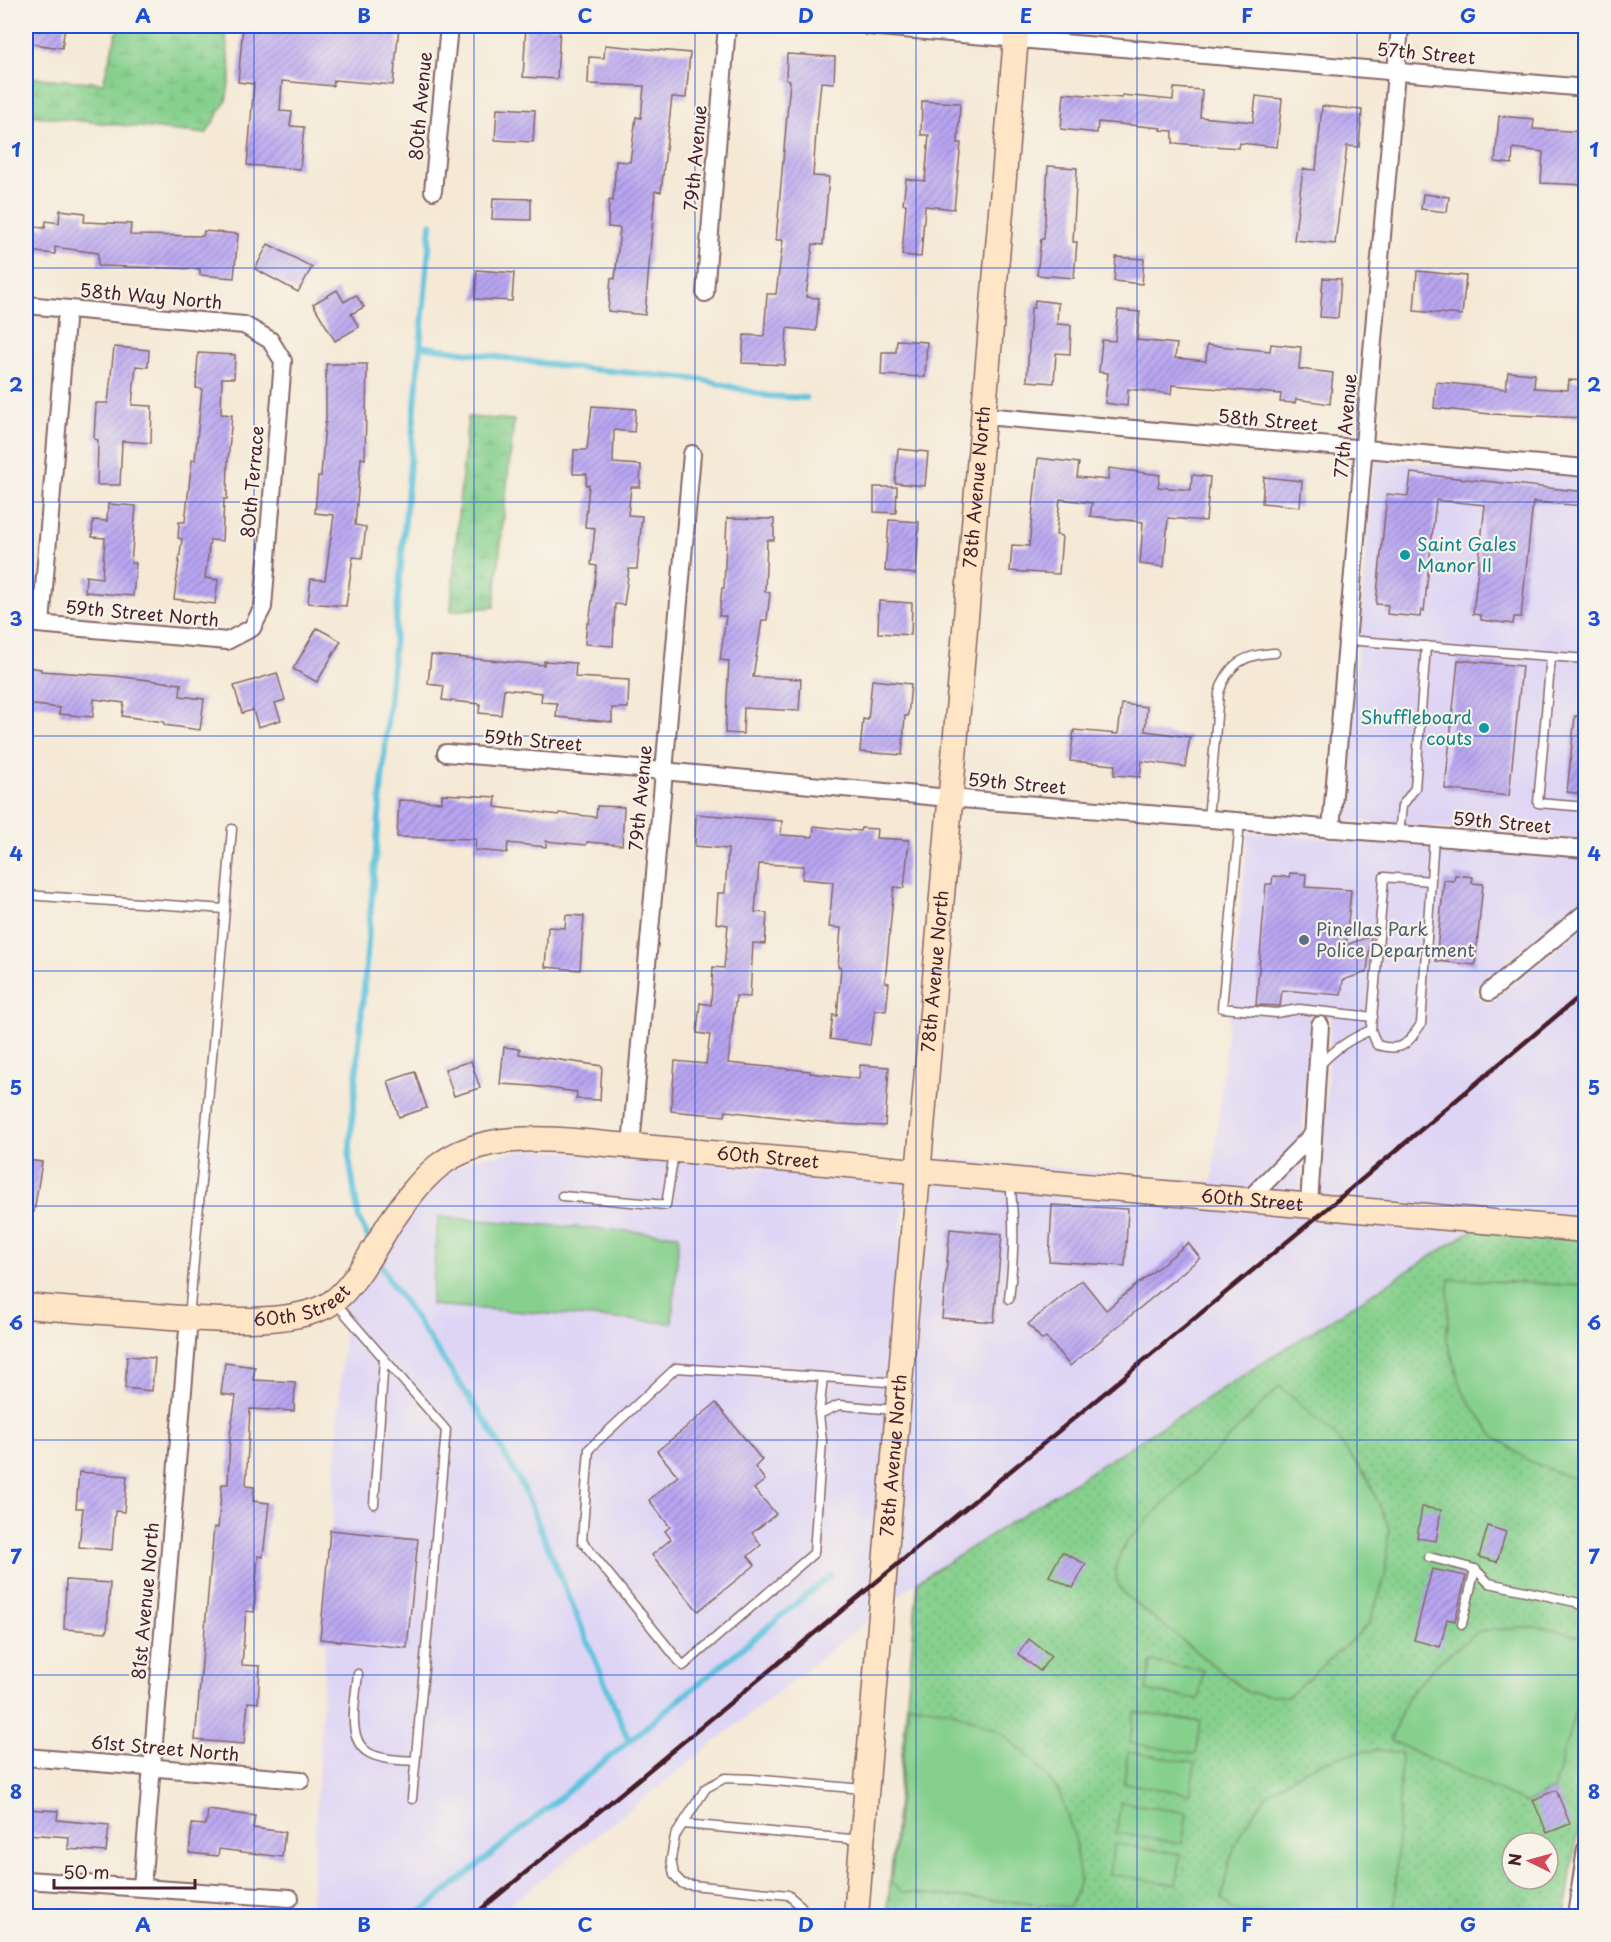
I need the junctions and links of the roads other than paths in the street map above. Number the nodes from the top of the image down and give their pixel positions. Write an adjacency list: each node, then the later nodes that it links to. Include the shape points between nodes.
1 (449, 26): 8 (street, 80th Avenue)
2 (727, 26): 9 (street, 79th Avenue)
3 (868, 26): 5 (street, 57th Street)
4 (1400, 26): 6 (street, 77th Avenue)
5 (1016, 32): 6 (street, 57th Street); 13 (street, 78th Avenue North)
6 (1396, 72): 7 (street, 57th Street); 14 (street, 77th Avenue)
7 (1586, 88)
8 (433, 191)
9 (705, 293)
10 (26, 305): 11 (street, 58th Way North)
11 (67, 309): 12 (street, 58th Way North, via 244,325); 17 (street)
12 (270, 340): 18 (street, 80th Terrace, via 283,361 263,607)
13 (984, 416): 14 (street, 58th Street); 26 (street, 78th Avenue North)
14 (1364, 449): 16 (street, 58th Street); 19 (street, 77th Avenue)
15 (692, 454): 25 (street, 79th Avenue)
16 (1586, 468)
17 (33, 623): 18 (street, 59th Street North, via 227,641)
18 (252, 628)
19 (1347, 640): 20 (lane); 31 (street, 77th Avenue)
20 (1426, 646): 22 (lane); 32 (lane, via 1415,788 1402,806)
21 (1275, 653): 28 (lane, via 1258,654 1238,662 1224,676 1219,693)
22 (1551, 656): 23 (lane); 27 (lane, via 1538,802)
23 (1586, 659)
24 (446, 753): 25 (street, 59th Street)
25 (663, 771): 26 (street, 59th Street); 45 (street, 79th Avenue)
26 (950, 798): 28 (street, 59th Street); 47 (street, 78th Avenue North)
27 (1586, 807)
28 (1208, 819): 29 (street, 59th Street)
29 (1240, 822): 31 (street, 59th Street); 40 (lane, via 1222,1008 1276,1013 1299,1009)
30 (232, 829): 37 (lane)
31 (1331, 829): 32 (street, 59th Street)
32 (1399, 834): 33 (street, 59th Street)
33 (1434, 837): 34 (street, 59th Street); 35 (lane)
34 (1586, 849)
35 (1431, 881): 40 (lane, via 1384,877); 42 (lane, via 1421,1024 1408,1044 1392,1049 1377,1045)
36 (26, 895): 37 (lane)
37 (225, 909): 56 (lane)
38 (1586, 912): 39 (street)
39 (1489, 992)
40 (1373, 1017): 42 (lane)
41 (1320, 1025): 43 (street)
42 (1371, 1030): 43 (lane, via 1336,1049)
43 (1318, 1067): 44 (street)
44 (1314, 1134): 50 (street); 51 (street)
45 (631, 1146): 46 (street, 60th Street); 54 (street, 60th Street, via 529,1139 467,1150 438,1166 413,1190 363,1266)
46 (675, 1149): 47 (street, 60th Street); 49 (lane, via 666,1205)
47 (918, 1171): 48 (street, 60th Street); 59 (street, 78th Avenue North)
48 (1009, 1179): 50 (street, 60th Street); 53 (lane, via 1014,1214)
49 (562, 1196)
50 (1248, 1200): 51 (street, 60th Street)
51 (1310, 1205): 52 (street, 60th Street)
52 (1586, 1230)
53 (1009, 1299)
54 (334, 1301): 56 (street, 60th Street, via 308,1314 276,1319); 57 (lane)
55 (26, 1306): 56 (street, 60th Street)
56 (189, 1318): 70 (street, 81st Avenue North)
57 (384, 1359): 62 (lane); 69 (lane, via 446,1430)
58 (823, 1377): 59 (lane); 61 (lane); 61 (lane, via 676,1368 589,1449 582,1541 683,1666 814,1553 822,1441)
59 (900, 1383): 60 (street, 78th Avenue North)
60 (897, 1411): 61 (lane, via 838,1405); 72 (street, 78th Avenue North)
61 (819, 1413)
62 (374, 1504)
63 (1428, 1557): 64 (lane)
64 (1475, 1569): 65 (lane, via 1489,1583); 66 (lane)
65 (1586, 1607)
66 (1462, 1624)
67 (358, 1674): 69 (lane, via 354,1730 357,1743 380,1757)
68 (26, 1757): 70 (street, 61st Street North)
69 (415, 1761): 73 (lane)
70 (151, 1768): 71 (street, 61st Street North); 78 (street, 81st Avenue North)
71 (301, 1780)
72 (866, 1789): 74 (lane, via 725,1779 706,1788); 75 (street, 78th Avenue North)
73 (411, 1799)
74 (683, 1824): 75 (lane); 80 (lane, via 675,1836 671,1859 674,1875 683,1884 788,1895 801,1906)
75 (862, 1840): 81 (street, 78th Avenue North)
76 (1586, 1849): 82 (street)
77 (26, 1880): 78 (street)
78 (142, 1887): 79 (street)
79 (290, 1898)
80 (805, 1917)
81 (856, 1917)
82 (1576, 1917)

